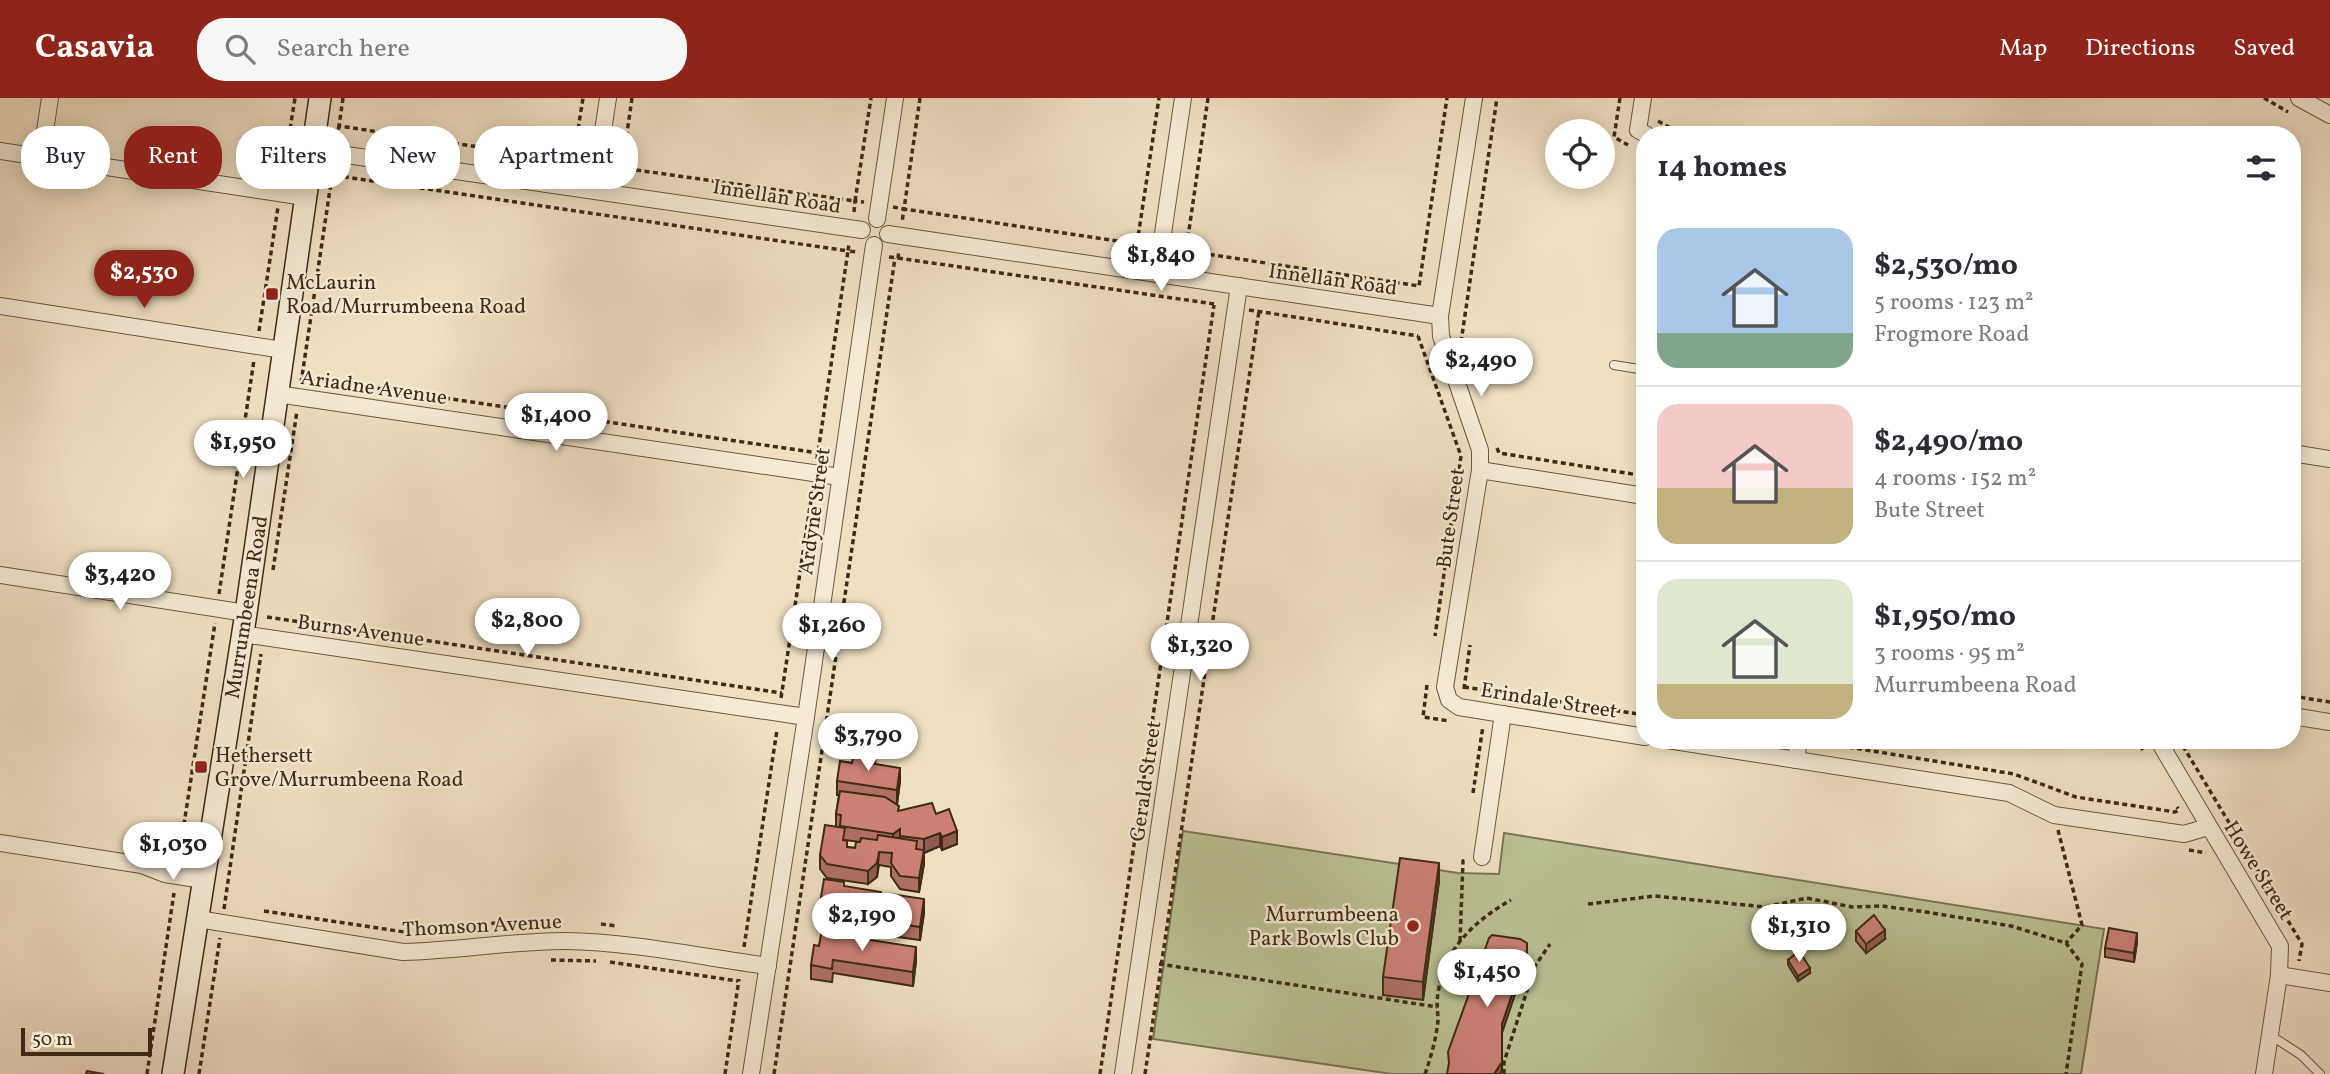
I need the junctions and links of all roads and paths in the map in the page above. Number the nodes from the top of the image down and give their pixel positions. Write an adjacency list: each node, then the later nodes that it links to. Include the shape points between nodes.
1 (50, 98): 21 (street)
2 (295, 98): 34 (path)
3 (320, 98): 22 (main road, Murrumbeena Road)
4 (343, 98): 23 (path)
5 (583, 98): 26 (path, via 573,160)
6 (608, 98): 33 (street)
7 (632, 98): 36 (path, via 622,167)
8 (871, 98): 36 (path)
9 (895, 98): 37 (street)
10 (920, 98): 11 (path, via 904,209 1137,244)
11 (1158, 98)
12 (1183, 98): 42 (street)
13 (1208, 98): 14 (path, via 1186,251 1419,286)
14 (1447, 98)
15 (1474, 98): 49 (street, Bute Street)
16 (1497, 98): 51 (path)
17 (1643, 98): 24 (street)
18 (2299, 98): 19 (street)
19 (2330, 115)
20 (1652, 118): 25 (path)
21 (46, 126)
22 (316, 126)
23 (339, 126)
24 (1640, 126)
25 (1667, 126)
26 (351, 128)
27 (0, 151): 28 (street)
28 (21, 154)
29 (351, 155): 33 (street, Innellan Road)
30 (110, 167): 34 (street)
31 (351, 179): 41 (path)
32 (306, 189): 35 (main road, Murrumbeena Road)
33 (594, 190): 38 (street, Innellan Road)
34 (280, 193): 35 (street); 52 (path)
35 (305, 197): 53 (main road, Murrumbeena Road)
36 (855, 201): 38 (path)
37 (877, 219): 38 (street); 39 (street, via 885,223)
38 (857, 230): 40 (street); 41 (path)
39 (888, 234): 40 (street); 42 (street, Innellan Road)
40 (874, 245): 65 (street, Ardyne Street)
41 (848, 251): 59 (path)
42 (1157, 274): 43 (street, Innellan Road)
43 (1239, 286): 46 (street, Gerald Street); 48 (street, Innellan Road)
44 (1214, 304): 46 (path); 128 (path, via 896,258); 129 (path)
45 (0, 306): 52 (street)
46 (1236, 308): 47 (path); 116 (street, Gerald Street)
47 (1259, 311): 50 (path); 118 (path)
48 (1416, 312): 49 (street, Innellan Road); 50 (path)
49 (1440, 316): 62 (street, Bute Street, via 1441,336 1479,450)
50 (1418, 336): 70 (path, via 1461,456)
51 (1461, 343)
52 (257, 346): 53 (street); 68 (path)
53 (283, 350): 57 (main road, Murrumbeena Road)
54 (1614, 365): 55 (lane)
55 (1636, 369)
56 (302, 377): 59 (path)
57 (277, 394): 63 (street, Ariadne Avenue); 69 (main road, Murrumbeena Road)
58 (1495, 440): 64 (path, via 1499,453)
59 (818, 453): 63 (path)
60 (2301, 454): 61 (street)
61 (2330, 459)
62 (1480, 470): 66 (street); 75 (street, Bute Street, via 1445,687)
63 (815, 473): 65 (street, Ariadne Avenue); 73 (path)
64 (1636, 476)
65 (839, 477): 79 (street, Ardyne Street)
66 (1636, 495)
67 (0, 575): 68 (street, Burns Avenue)
68 (217, 609): 69 (street, Burns Avenue); 102 (path)
69 (251, 621): 73 (path); 77 (street, Burns Avenue); 104 (main road, Murrumbeena Road)
70 (1433, 648)
71 (1429, 675): 81 (path, via 1423,716)
72 (1464, 687): 78 (path)
73 (782, 693): 77 (path)
74 (2301, 697): 76 (path)
75 (1449, 700): 82 (street, Erindale Street)
76 (2330, 702)
77 (779, 713): 79 (street, Burns Avenue); 117 (path)
78 (1636, 714)
79 (806, 717): 119 (street, Ardyne Street)
80 (2301, 717): 83 (street)
81 (1459, 722)
82 (1502, 722): 84 (path); 85 (street, Erindale Street); 101 (street)
83 (2330, 722)
84 (1471, 724)
85 (1636, 736)
86 (1722, 749): 92 (street)
87 (1798, 749): 92 (street)
88 (1860, 749): 93 (path, via 2014,774 2076,797 2175,812 2179,810)
89 (2142, 749): 91 (path)
90 (2163, 749): 95 (street, Howe Street)
91 (2144, 752)
92 (1796, 761): 94 (street, via 2009,793)
93 (2172, 799)
94 (2054, 825): 96 (street); 97 (path); 114 (path, via 2082,925)
95 (2208, 827): 96 (street); 120 (street, Howe Street, via 2277,939 2282,951)
96 (2192, 831): 100 (path)
97 (2071, 832)
98 (0, 843): 104 (street, via 142,865 166,862)
99 (2179, 849): 100 (path)
100 (2206, 853): 103 (path)
101 (1482, 857): 113 (path, via 1463,861)
102 (179, 859)
103 (2212, 864)
104 (204, 874): 109 (main road, Murrumbeena Road)
105 (175, 890): 124 (path)
106 (1511, 900): 113 (path, via 1474,924)
107 (1588, 904): 114 (path, via 1654,896 1765,906 1807,898 2011,926)
108 (251, 909): 110 (path, via 411,933 504,922)
109 (198, 919): 117 (street, Thomson Avenue, via 403,952 516,942 605,943); 125 (main road, Murrumbeena Road)
110 (557, 923)
111 (597, 924): 112 (path)
112 (623, 927)
113 (1461, 941): 122 (path, via 1442,972)
114 (2066, 943): 134 (path, via 2082,964)
115 (1550, 944): 133 (path, via 1535,966)
116 (1140, 962): 118 (path); 130 (street, Gerald Street)
117 (741, 963): 119 (street, Thomson Avenue); 126 (path)
118 (1162, 965): 122 (path); 131 (path)
119 (768, 966): 127 (street, Ardyne Street)
120 (2279, 975): 121 (street); 123 (street, Howe Street)
121 (2330, 983)
122 (1437, 1007): 132 (path)
123 (2270, 1035): 135 (street, Howe Street); 136 (lane)
124 (147, 1074)
125 (173, 1074)
126 (724, 1074)
127 (751, 1074)
128 (774, 1074)
129 (1100, 1074)
130 (1123, 1074)
131 (1145, 1074)
132 (1425, 1074)
133 (1504, 1074)
134 (2066, 1074)
135 (2264, 1074)
136 (2320, 1074)

